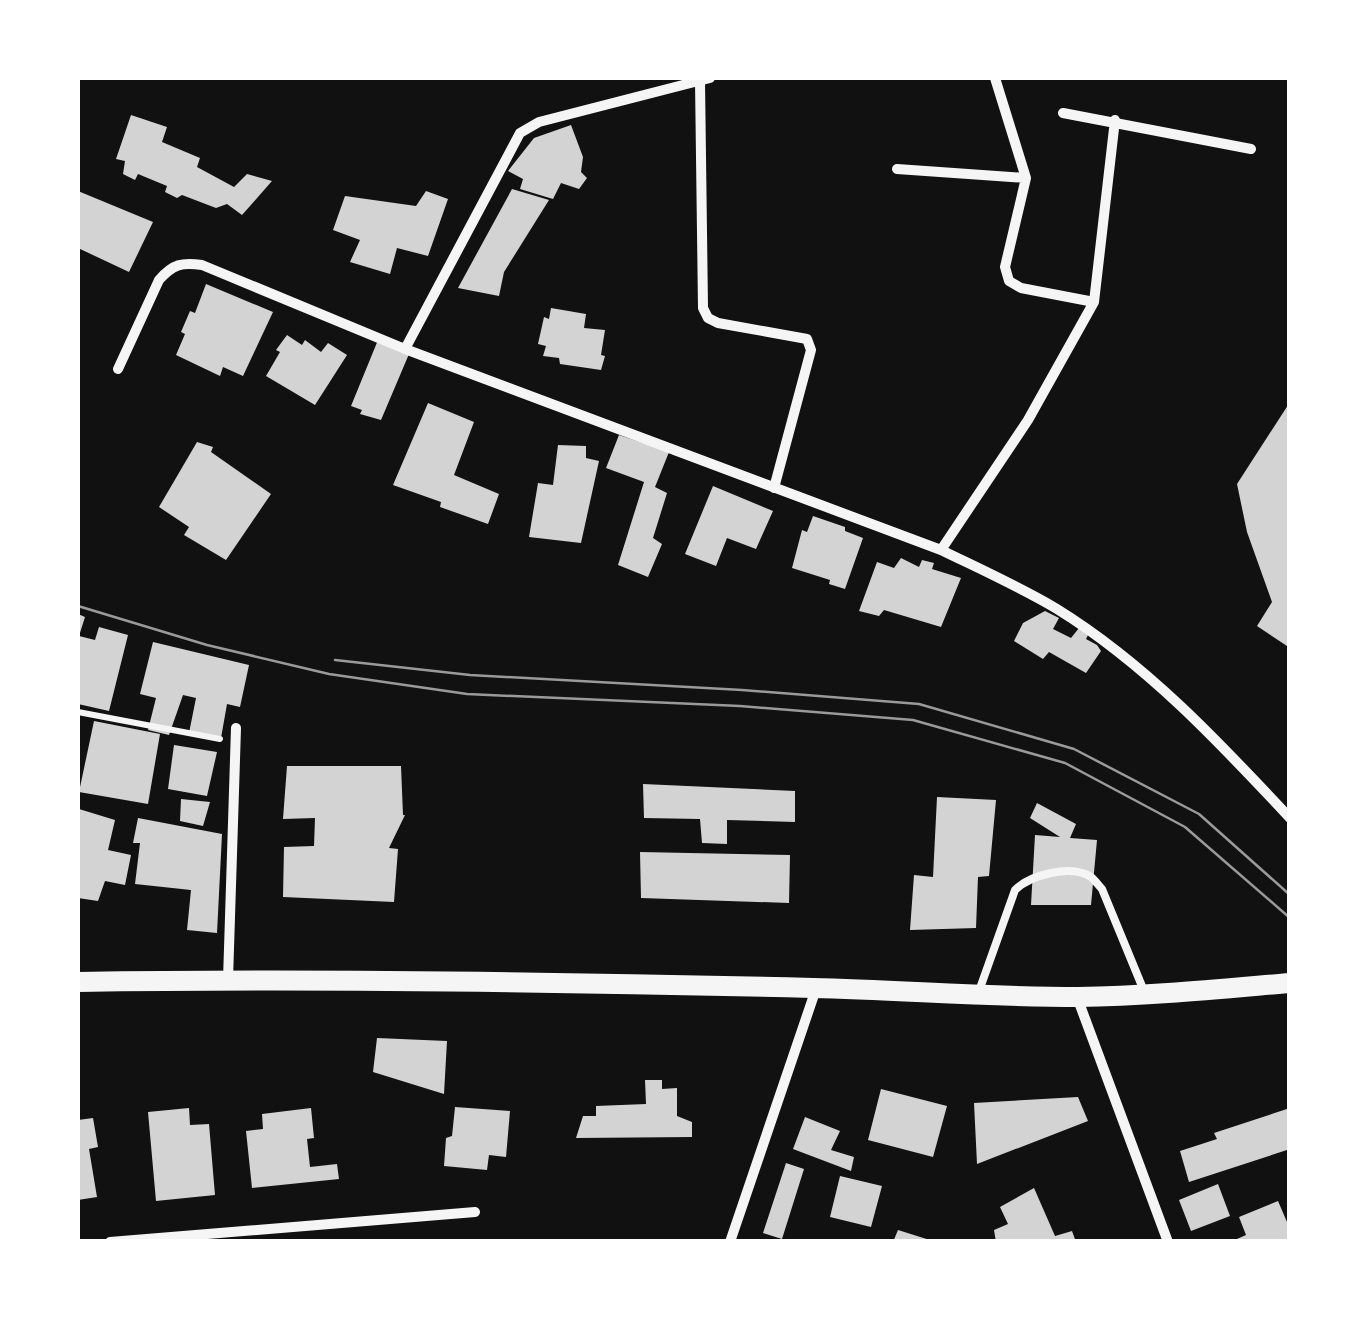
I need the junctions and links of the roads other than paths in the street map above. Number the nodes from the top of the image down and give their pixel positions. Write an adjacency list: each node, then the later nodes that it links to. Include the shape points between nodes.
1 (995, 78): 7 (street)
2 (705, 79): 9 (street, via 538,122 520,133); 11 (street, via 703,308 718,323 807,339 811,350)
3 (1063, 112): 4 (street)
4 (1115, 120): 5 (street); 8 (street)
5 (1251, 149)
6 (897, 169): 7 (street)
7 (1026, 178): 8 (street, via 1005,267 1009,282)
8 (1094, 302): 12 (street, via 1028,420)
9 (405, 349): 10 (street, via 183,262 159,280); 11 (street)
10 (118, 369)
11 (774, 488): 12 (street)
12 (941, 550): 14 (street, via 1057,610 1130,661)
13 (236, 728): 15 (street)
14 (1290, 818)
15 (228, 980): 16 (main road); 18 (main road)
16 (78, 982)
17 (1290, 983): 20 (main road)
18 (816, 988): 19 (main road); 24 (street)
19 (977, 995): 20 (lane, via 1015,890 1039,874 1078,872 1102,889); 21 (main road)
20 (1146, 995): 21 (main road)
21 (1077, 997): 25 (street)
22 (475, 1212): 23 (street)
23 (110, 1242)
24 (730, 1242)
25 (1168, 1242)

